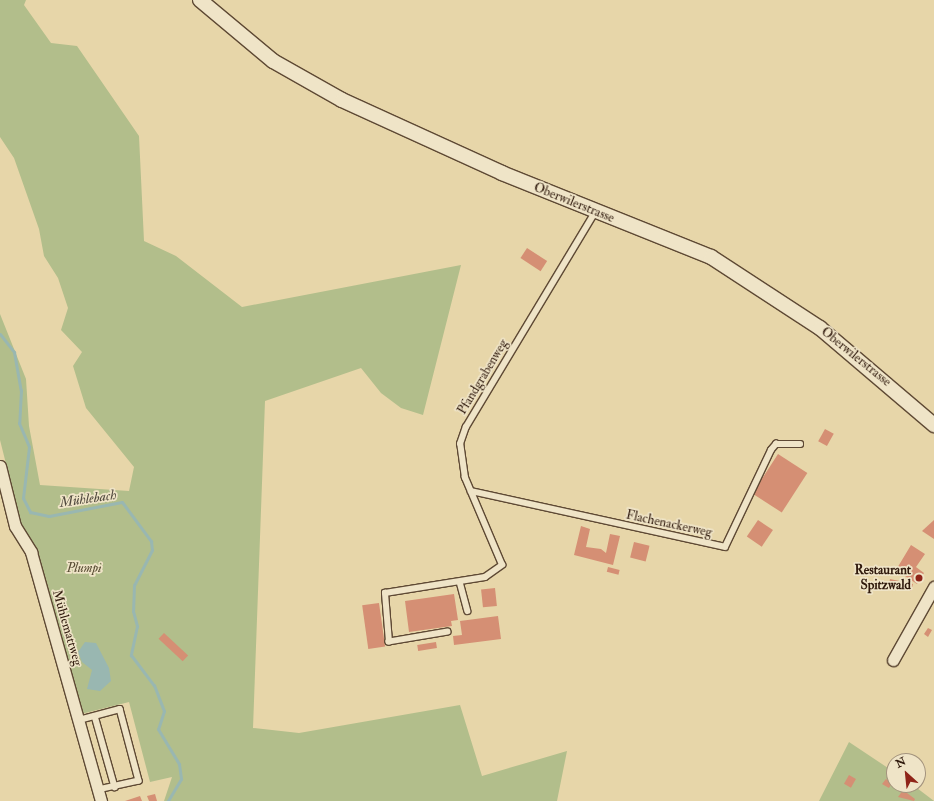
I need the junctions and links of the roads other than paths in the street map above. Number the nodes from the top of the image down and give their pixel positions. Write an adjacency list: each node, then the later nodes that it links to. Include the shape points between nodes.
1 (200, 0): 2 (street, Oberwilerstrasse, via 273,61 342,100)
2 (595, 212): 3 (street, Oberwilerstrasse, via 711,257 764,289 820,328); 6 (lane, Pfandgrabenweg, via 466,427 460,455)
3 (934, 425)
4 (800, 444): 6 (lane, Flachenackerweg, via 776,444 771,450 726,547)
5 (0, 466): 13 (street, Mühlemattweg, via 15,526 31,552)
6 (471, 491): 7 (lane, Pfandgrabenweg, via 502,565 485,577)
7 (460, 582): 9 (lane); 10 (lane, via 385,593 389,642)
8 (934, 587): 11 (street)
9 (468, 611)
10 (448, 632)
11 (893, 660)
12 (95, 716): 13 (lane); 14 (lane); 14 (lane, via 120,709 139,781)
13 (78, 720): 15 (street, Mühlemattweg)
14 (115, 787): 15 (lane)
15 (100, 796)

